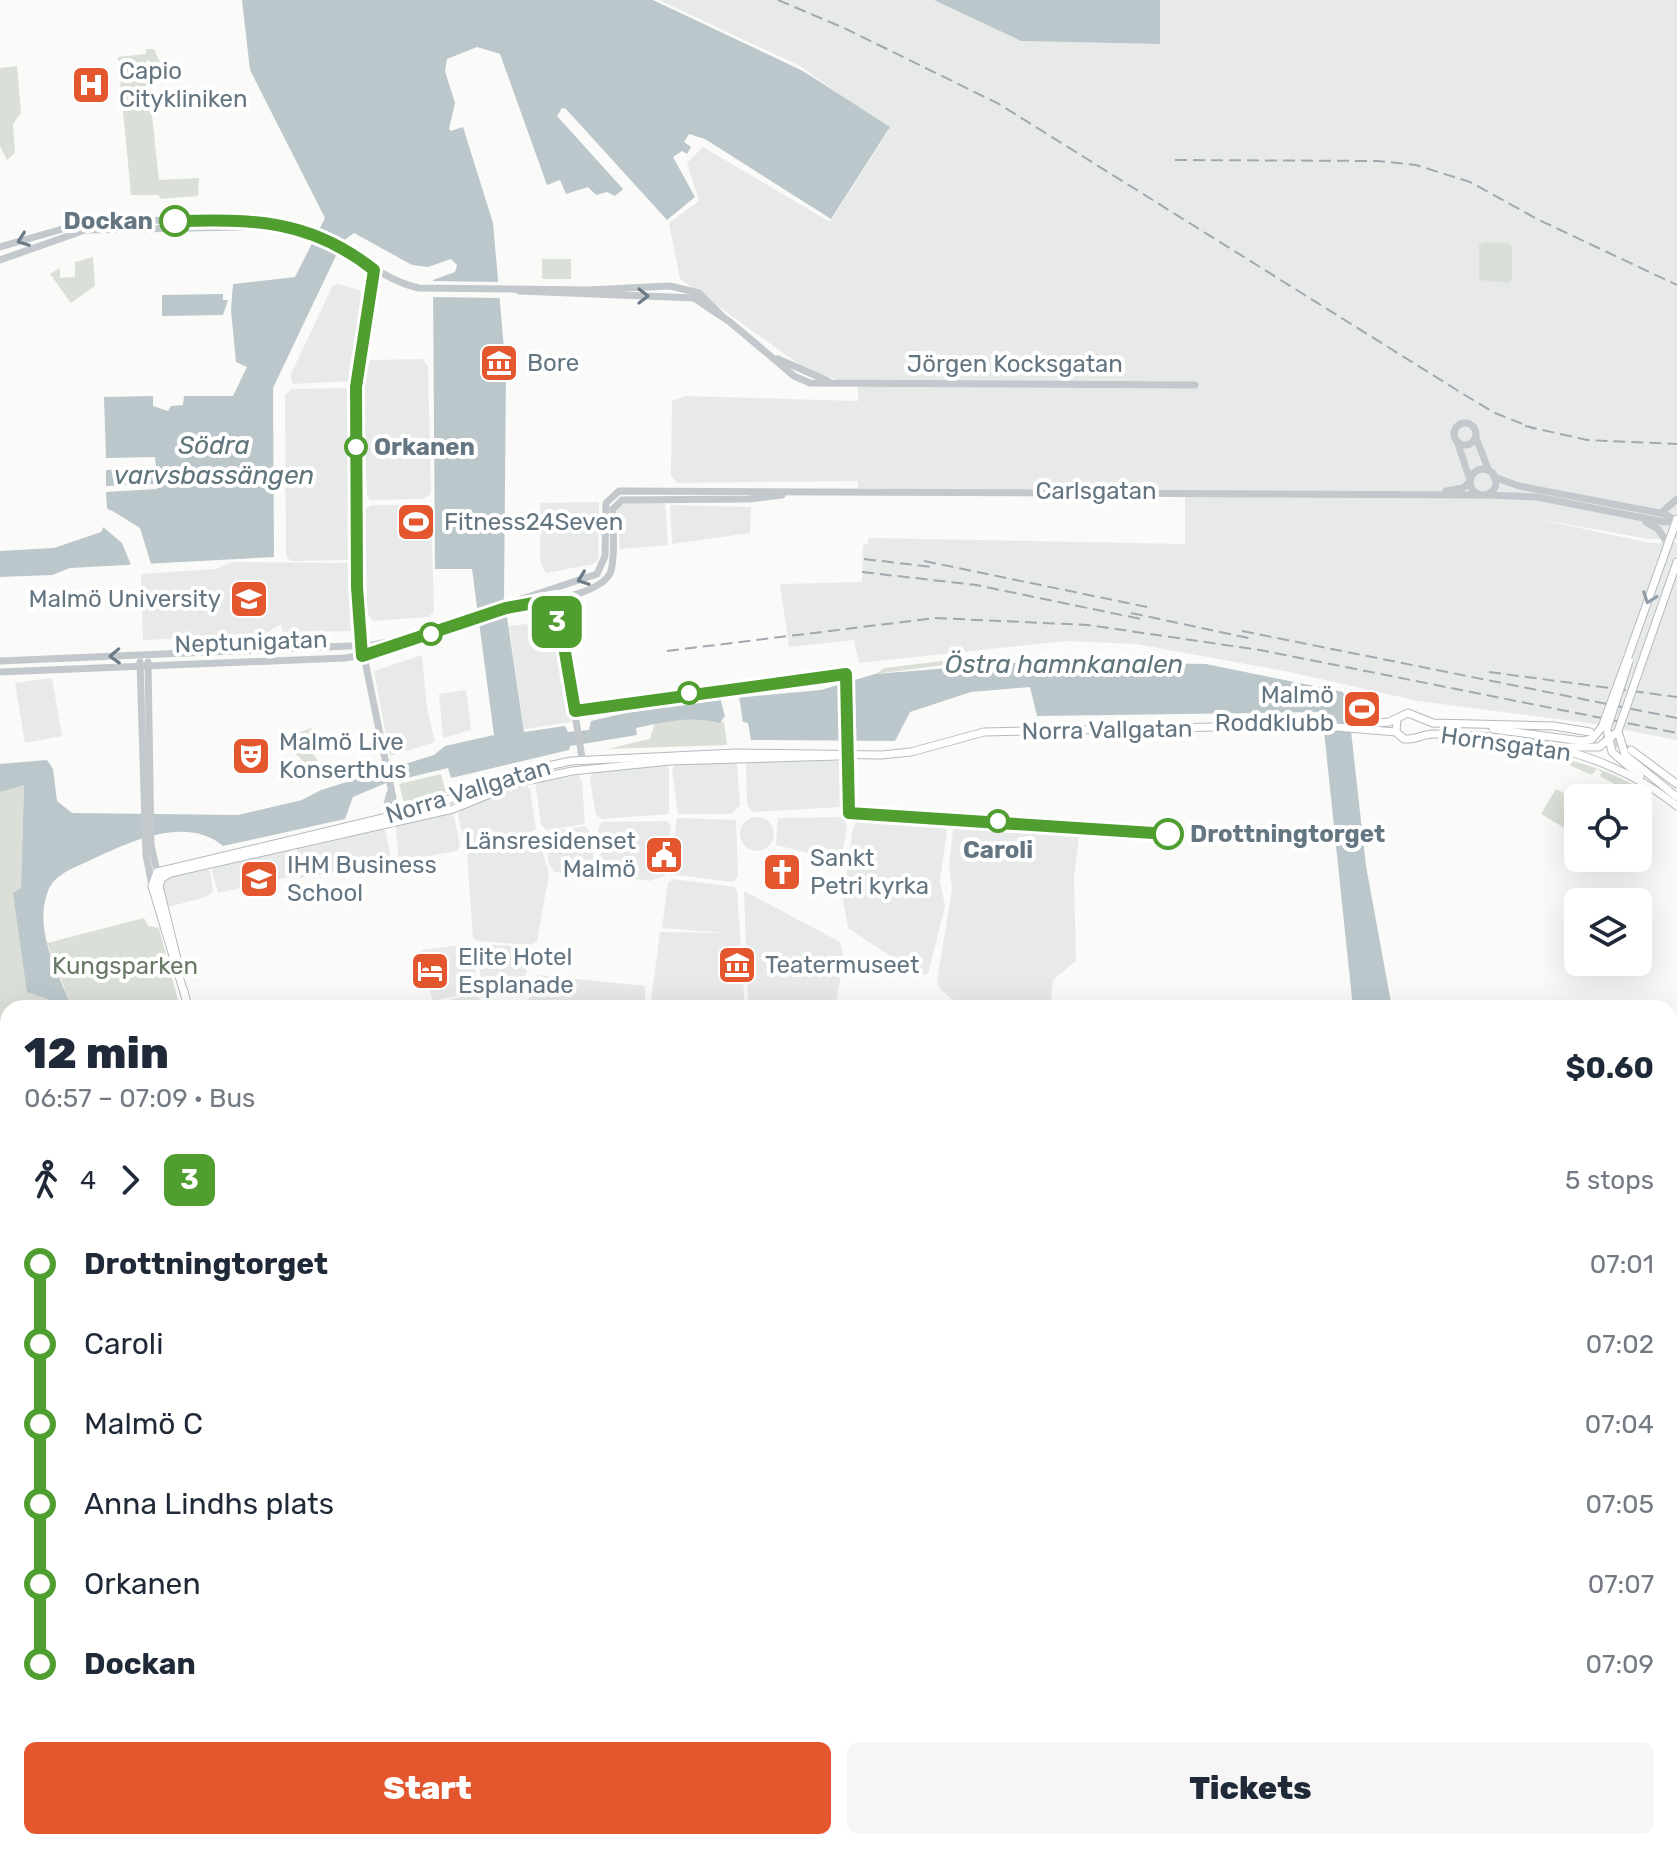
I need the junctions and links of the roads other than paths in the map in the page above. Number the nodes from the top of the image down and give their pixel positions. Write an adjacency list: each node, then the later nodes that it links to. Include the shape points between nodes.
1 (290, 226): 2 (street, one-way to 2, via 238,219 94,220); 3 (street, via 85,230); 4 (street)
2 (0, 247)
3 (0, 260)
4 (374, 270): 5 (street, via 401,284 429,289); 27 (street, via 356,387)
5 (515, 290): 6 (street, one-way to 6, via 694,298); 6 (street, via 670,286 699,293)
6 (722, 316): 7 (street, Jörgen Kocksgatan, via 810,383)
7 (1195, 385)
8 (1476, 437): 9 (street, via 1469,445); 9 (street, via 1474,427 1463,424 1455,431); 10 (street)
9 (1457, 442): 11 (street)
10 (1492, 475): 11 (street, via 1479,470); 15 (street, via 1493,489); 18 (street, via 1527,488)
11 (1470, 481): 13 (street, Carlsgatan, via 1451,491); 15 (street, via 1472,490)
12 (800, 492): 13 (street, Carlsgatan); 14 (street, Carlsgatan); 17 (street, Carlsgatan, via 762,498 628,499)
13 (1392, 493): 15 (street, Carlsgatan)
14 (612, 494): 23 (street, Neptunigatan, one-way to 23, via 606,503 601,570)
15 (1483, 495): 19 (street, Carlsgatan, via 1537,497)
16 (1677, 499): 18 (street)
17 (615, 504): 24 (street, Neptunigatan, via 609,576 601,584)
18 (1660, 513): 20 (street)
19 (1633, 516): 20 (street, Carlsgatan); 21 (street, via 1654,526)
20 (1677, 521): 21 (main road)
21 (1668, 542): 37 (main road, one-way to 37, bridge)
22 (1677, 562): 38 (main road, bridge)
23 (558, 587): 24 (street); 25 (street, Neptunigatan)
24 (559, 598): 25 (street, Neptunigatan); 46 (street, via 559,631)
25 (505, 606): 26 (street, Neptunigatan)
26 (478, 614): 27 (street, Neptunigatan); 29 (street, Neptunigatan)
27 (361, 646): 28 (street, Neptunigatan); 29 (street)
28 (144, 656): 30 (street, Neptunigatan, one-way to 30); 31 (street)
29 (362, 656): 31 (street, Neptunigatan); 53 (street, via 377,717)
30 (0, 661)
31 (144, 666): 32 (street, Neptunigatan); 54 (street)
32 (0, 672)
33 (1397, 719): 34 (main road, Hornsgatan, via 1408,713); 35 (main road, Hornsgatan); 39 (main road)
34 (1420, 720): 36 (main road, Hornsgatan); 41 (main road, Hornsgatan)
35 (1352, 725): 39 (main road, Hornsgatan); 45 (main road, Norra Vallgatan, via 984,732 911,752)
36 (1467, 726): 37 (main road, via 1576,741 1592,739); 40 (main road, Hornsgatan, via 1554,726)
37 (1605, 728): 42 (main road)
38 (1618, 731): 42 (main road); 48 (main road, via 1622,751)
39 (1396, 732): 41 (main road, Hornsgatan, via 1404,739)
40 (1590, 732)
41 (1417, 737): 43 (main road, Hornsgatan, via 1448,734)
42 (1608, 743): 43 (main road, via 1591,748); 48 (main road)
43 (1546, 745): 48 (main road, Hornsgatan)
44 (1631, 750): 49 (main road)
45 (848, 754): 46 (main road, Norra Vallgatan); 47 (main road, Norra Vallgatan)
46 (582, 759): 47 (street); 53 (main road, Norra Vallgatan, via 511,774)
47 (584, 770): 53 (main road, Norra Vallgatan, via 517,783 453,809)
48 (1644, 778): 50 (main road, Hornsgatan)
49 (1677, 784)
50 (1657, 787): 51 (main road); 52 (main road, Hornsgatan)
51 (1677, 797)
52 (1677, 806)
53 (391, 820): 55 (main road, Norra Vallgatan)
54 (153, 868): 55 (street); 56 (street)
55 (170, 870): 56 (main road)
56 (156, 886): 57 (main road)
57 (186, 1000)

